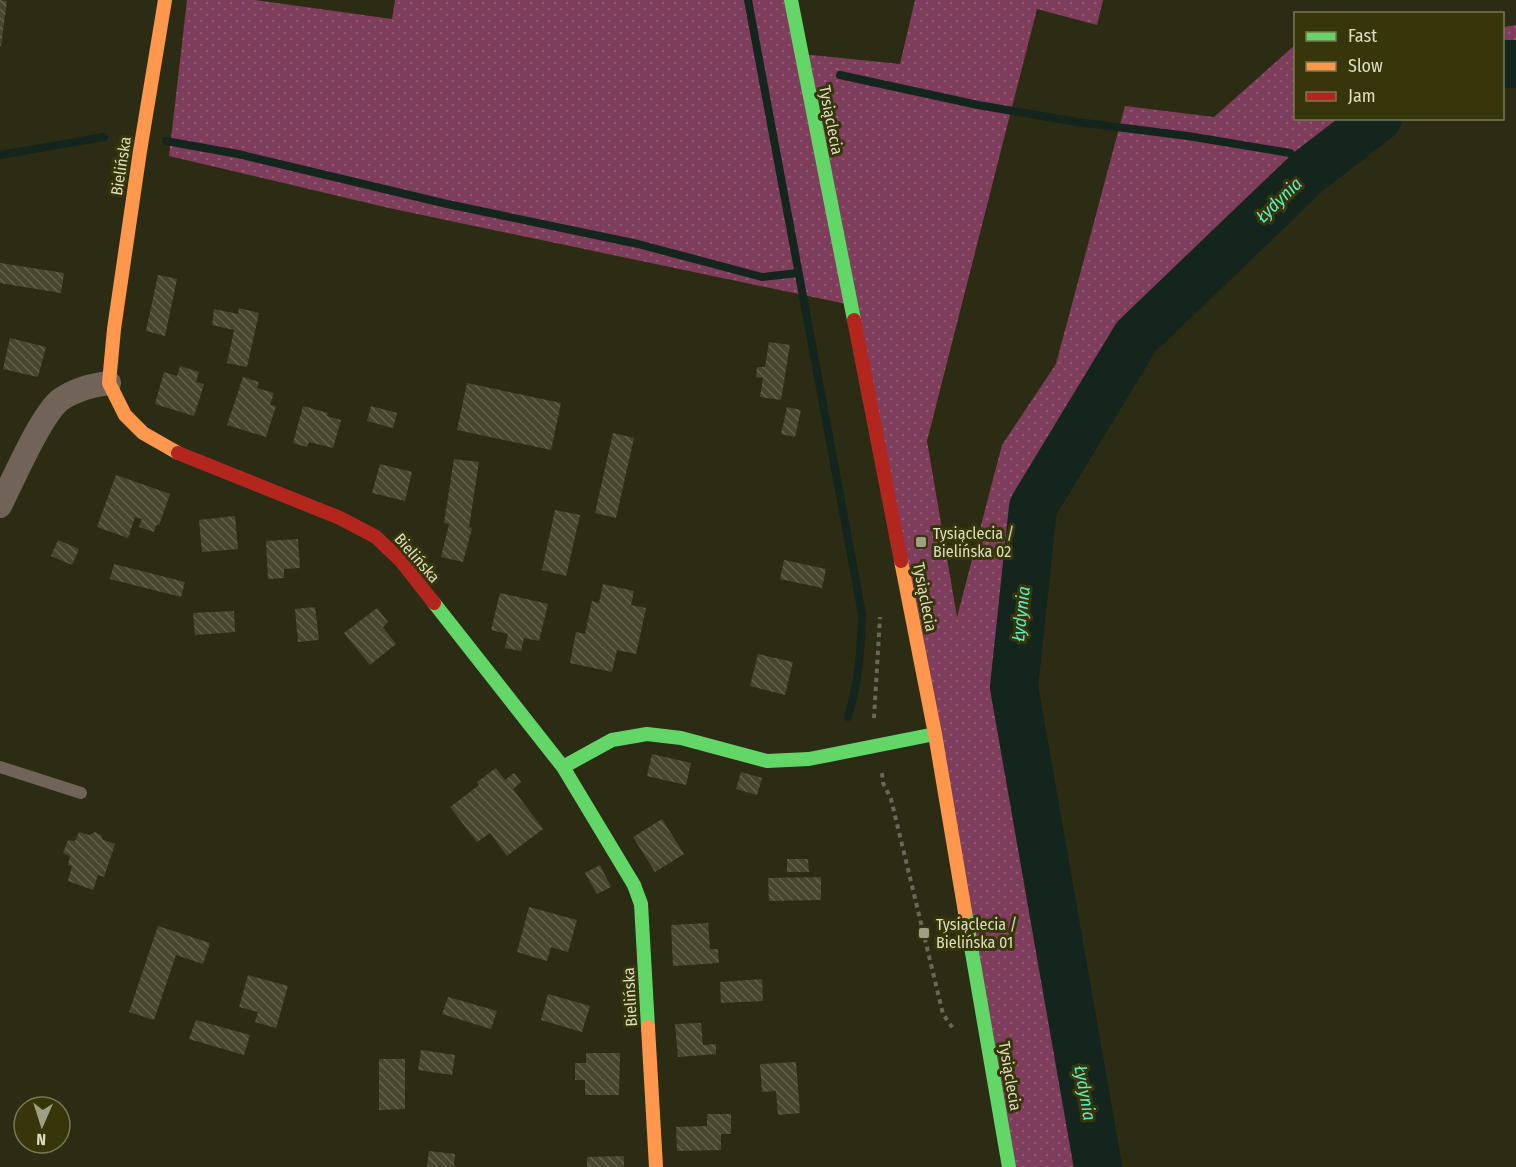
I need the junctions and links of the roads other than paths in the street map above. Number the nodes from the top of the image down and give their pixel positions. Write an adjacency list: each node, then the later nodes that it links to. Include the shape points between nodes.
1 (165, 0): 3 (street, Bielińska)
2 (791, 0): 5 (street, Tysiąclecia)
3 (109, 383): 4 (street, via 92,385 60,401 46,417); 7 (street, Bielińska, via 125,415 143,433 169,449 340,518 376,537 401,561)
4 (0, 506)
5 (935, 734): 7 (street, via 809,759 767,760 681,738 647,734 612,740); 10 (street, Tysiąclecia)
6 (0, 767): 8 (lane)
7 (562, 767): 9 (street, Bielińska, via 634,885 641,904)
8 (81, 793)
9 (656, 1167)
10 (1009, 1167)

